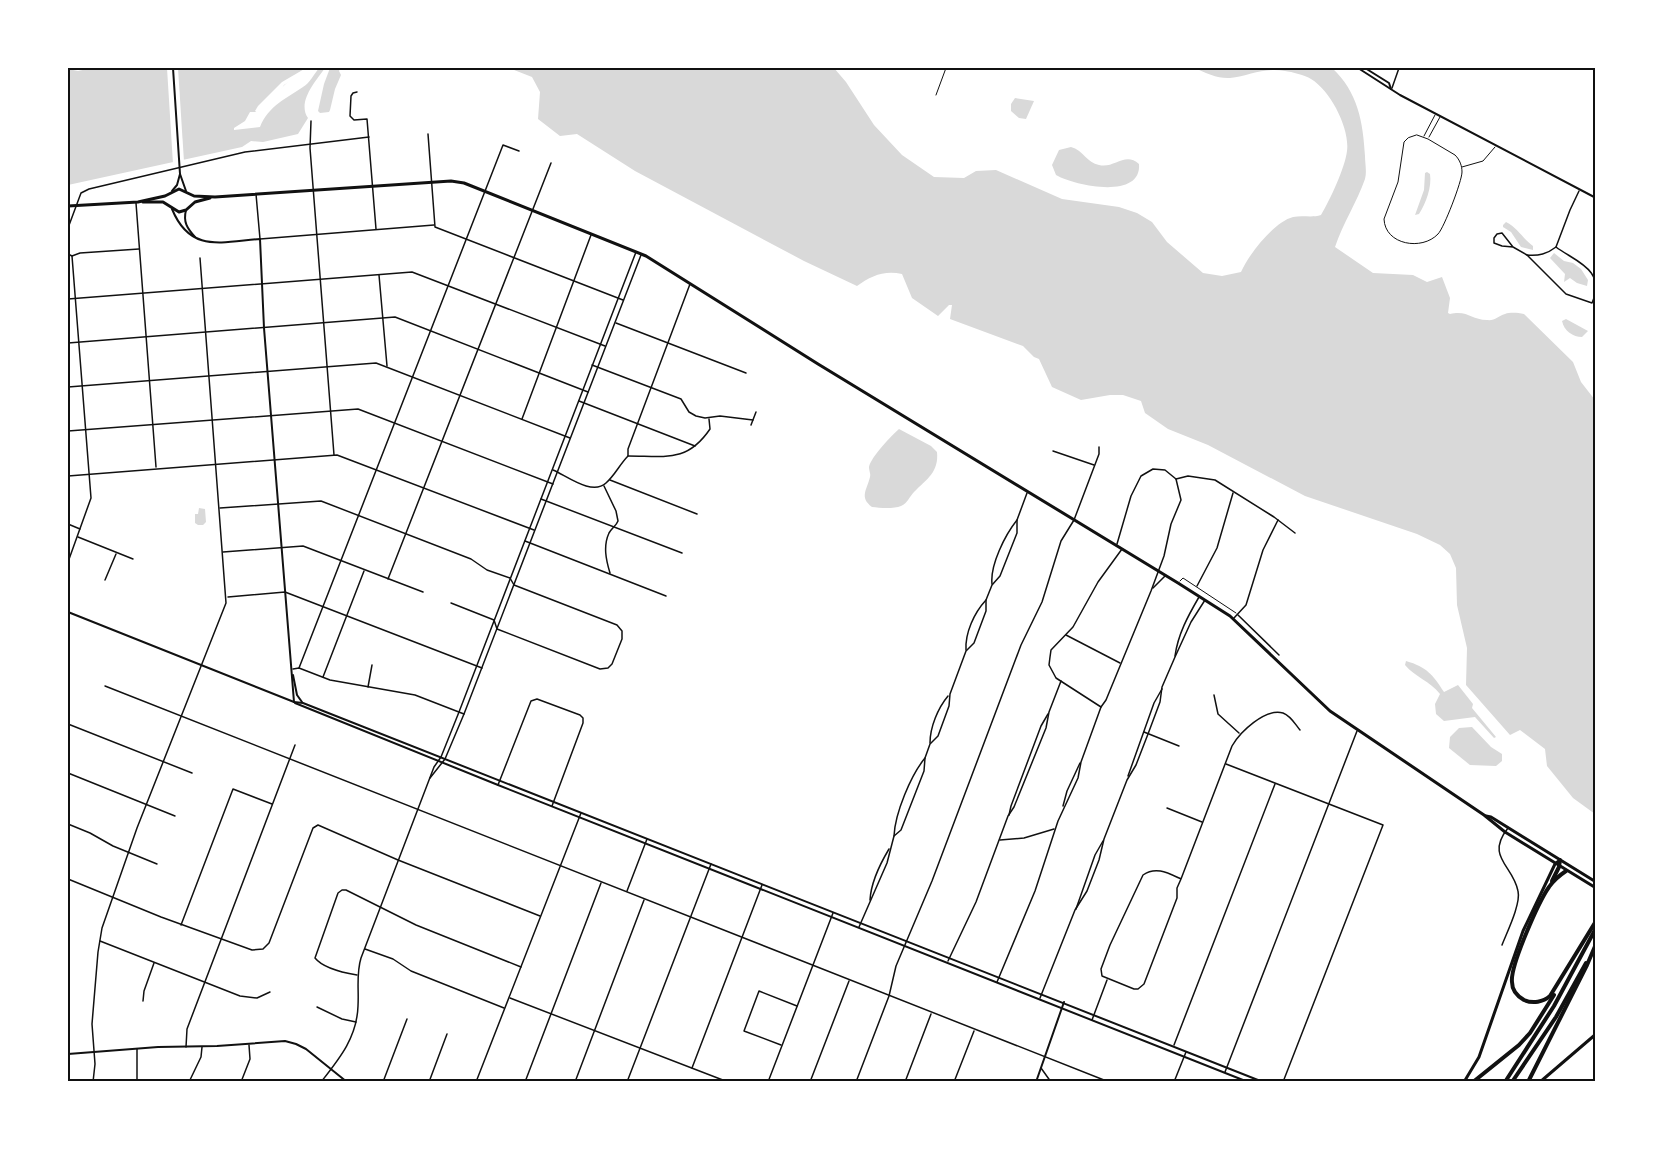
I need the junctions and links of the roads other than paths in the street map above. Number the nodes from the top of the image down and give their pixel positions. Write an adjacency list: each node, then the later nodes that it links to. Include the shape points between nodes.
1 (173, 68): 21 (main road)
2 (946, 68): 8 (lane)
3 (1358, 68): 6 (main road)
4 (1365, 68): 6 (main road)
5 (1399, 68): 6 (street)
6 (1392, 89): 9 (main road)
7 (357, 92): 13 (street, via 351,96 350,116 354,120 367,119)
8 (936, 95)
9 (1436, 114): 10 (main road); 14 (lane)
10 (1440, 116): 15 (lane); 17 (main road)
11 (311, 121): 16 (street)
12 (428, 134): 22 (street)
13 (369, 137): 16 (street); 23 (street)
14 (1424, 137): 15 (lane); 20 (lane, via 1412,136 1404,142 1398,182 1384,219 1391,237 1416,243 1439,233)
15 (1428, 139): 20 (lane, via 1455,155)
16 (310, 144): 24 (street); 33 (street, via 245,152 88,189 81,193)
17 (1496, 145): 20 (lane, via 1483,161); 25 (main road)
18 (519, 151): 27 (street, via 503,145)
19 (550, 163): 37 (street)
20 (1462, 167)
21 (180, 174): 26 (main road); 28 (main road)
22 (432, 181): 23 (main road); 27 (main road, via 458,182); 38 (street)
23 (372, 185): 24 (main road); 40 (street)
24 (313, 189): 29 (main road); 42 (street)
25 (1580, 190): 31 (main road); 47 (street)
26 (187, 192): 28 (main road, via 178,189); 30 (main road); 36 (main road, via 191,202)
27 (485, 192): 37 (main road); 45 (street)
28 (171, 193): 32 (main road); 35 (main road)
29 (256, 194): 30 (main road); 44 (street)
30 (215, 197): 36 (main road, via 195,202)
31 (1596, 198)
32 (137, 202): 33 (main road); 35 (main road, via 163,202); 48 (street)
33 (76, 205): 34 (main road); 39 (street)
34 (68, 206)
35 (171, 208): 36 (main road, via 179,212); 43 (main road, via 183,230)
36 (187, 209): 43 (main road, via 186,225)
37 (532, 211): 41 (main road); 55 (street)
38 (435, 226): 40 (street); 45 (street)
39 (68, 228)
40 (376, 230): 42 (street)
41 (591, 234): 49 (main road); 58 (street)
42 (317, 235): 44 (street); 57 (street)
43 (197, 239): 44 (main road)
44 (260, 240): 59 (main road)
45 (466, 240): 55 (street); 61 (street)
46 (1513, 247): 46 (street, via 1502,233 1494,238 1494,243); 53 (street)
47 (1556, 247): 53 (street, via 1549,253); 69 (street, via 1584,263 1590,272 1595,292)
48 (140, 249): 52 (street); 63 (street)
49 (636, 252): 51 (main road); 66 (street)
50 (68, 254): 52 (street)
51 (641, 254): 60 (main road); 67 (street)
52 (72, 255): 65 (street)
53 (1527, 255): 69 (street, via 1566,294)
54 (200, 258): 62 (street)
55 (513, 258): 58 (street); 68 (street)
56 (379, 274): 57 (street); 61 (street, via 415,272); 71 (street)
57 (320, 279): 59 (street); 72 (street)
58 (574, 282): 66 (street); 74 (street)
59 (261, 284): 62 (street); 75 (main road)
60 (691, 284): 81 (street); 139 (main road)
61 (449, 285): 68 (street); 77 (street)
62 (202, 288): 63 (street); 76 (street)
63 (143, 293): 65 (street); 78 (street)
64 (68, 298): 65 (street)
65 (76, 298): 79 (street)
66 (617, 298): 67 (street); 82 (street)
67 (623, 300): 73 (street)
68 (496, 303): 74 (street); 84 (street)
69 (1592, 303): 70 (street)
70 (1596, 304)
71 (383, 318): 72 (street); 77 (street, via 395,317); 88 (street)
72 (324, 323): 75 (street); 86 (street)
73 (615, 323): 81 (street); 83 (street)
74 (556, 327): 82 (street); 91 (street)
75 (264, 328): 76 (street); 89 (main road)
76 (205, 332): 78 (street); 92 (street)
77 (430, 332): 84 (street); 93 (street)
78 (146, 337): 79 (street); 94 (street)
79 (79, 342): 80 (street); 95 (street)
80 (68, 343)
81 (668, 343): 90 (street); 97 (street)
82 (600, 344): 83 (street); 85 (street)
83 (606, 346): 87 (street)
84 (477, 350): 91 (street); 100 (street)
85 (592, 365): 87 (street); 98 (street)
86 (327, 367): 88 (street, via 376,363); 89 (street); 103 (street)
87 (598, 367): 97 (street); 99 (street)
88 (387, 368): 93 (street)
89 (268, 372): 92 (street); 105 (main road)
90 (746, 373)
91 (538, 374): 98 (street); 108 (street)
92 (209, 376): 94 (street); 107 (street)
93 (412, 377): 100 (street); 110 (street)
94 (150, 381): 95 (street); 112 (street)
95 (82, 386): 96 (street); 114 (street)
96 (68, 387)
97 (651, 387): 106 (street, via 681,399 692,414); 111 (street)
98 (582, 390): 99 (street); 101 (street)
99 (588, 392): 102 (street)
100 (460, 396): 108 (street); 118 (street)
101 (578, 401): 102 (street); 116 (street)
102 (584, 403): 111 (street); 117 (street)
103 (330, 411): 105 (street); 110 (street, via 357,409); 122 (street)
104 (756, 412): 109 (street)
105 (271, 416): 107 (street); 124 (main road)
106 (709, 418): 109 (street); 119 (street, via 710,429)
107 (212, 420): 112 (street); 125 (street)
108 (521, 420): 116 (street)
109 (753, 420): 113 (street)
110 (394, 423): 118 (street); 128 (street)
111 (637, 424): 119 (street); 123 (street)
112 (153, 425): 114 (street); 127 (street)
113 (751, 425)
114 (86, 430): 115 (street); 131 (street)
115 (68, 431)
116 (564, 436): 117 (street); 129 (street)
117 (570, 438): 130 (street)
118 (442, 442): 135 (street); 138 (street)
119 (695, 446): 123 (street, via 667,456)
120 (1099, 447): 126 (street)
121 (1053, 451): 126 (street)
122 (334, 455): 124 (street); 128 (street)
123 (628, 456): 134 (street)
124 (275, 460): 125 (street); 143 (main road)
125 (216, 464): 127 (street); 144 (street)
126 (1095, 466): 148 (street)
127 (157, 469): 131 (street)
128 (376, 469): 138 (street); 146 (street)
129 (552, 470): 130 (street); 135 (street)
130 (557, 472): 136 (street); 137 (street, via 586,486)
131 (89, 474): 132 (street); 153 (street, via 91,502)
132 (68, 476)
133 (1176, 479): 140 (street, via 1207,477); 160 (street, via 1161,469 1141,476); 170 (street, via 1181,501)
134 (609, 480): 137 (street); 145 (street)
135 (547, 482): 136 (street); 141 (street)
136 (553, 484): 142 (street)
137 (603, 485): 151 (street, via 617,515)
138 (424, 488): 152 (street); 156 (street)
139 (1028, 491): 147 (street); 148 (main road)
140 (1233, 492): 149 (street); 179 (street, via 1217,548)
141 (541, 499): 142 (street); 152 (street)
142 (546, 501): 151 (street); 154 (street)
143 (278, 504): 144 (street); 146 (street, via 321,501); 161 (main road)
144 (219, 508): 163 (street)
145 (697, 514)
146 (358, 515): 156 (street); 167 (street)
147 (1017, 520): 178 (street, via 1017,533 1000,576); 178 (street, via 1008,531 991,575)
148 (1074, 520): 160 (main road); 305 (street, via 1062,541 1042,602 1021,645)
149 (1278, 520): 155 (street); 191 (street, via 1263,550 1246,604)
150 (68, 524): 153 (street)
151 (614, 527): 165 (street); 171 (street, via 606,544)
152 (529, 528): 154 (street); 158 (street)
153 (80, 529): 157 (street)
154 (535, 531): 159 (street)
155 (1295, 533)
156 (406, 534): 173 (street); 174 (street)
157 (77, 537): 164 (street); 168 (street)
158 (524, 541): 159 (street); 173 (street)
159 (530, 543): 171 (street); 177 (street)
160 (1117, 545): 162 (main road)
161 (282, 548): 163 (street); 167 (street, via 305,547); 181 (main road)
162 (1122, 549): 170 (main road); 196 (street)
163 (222, 552): 185 (street)
164 (116, 553): 166 (street); 175 (street)
165 (682, 554)
166 (133, 559)
167 (341, 561): 169 (street); 189 (street)
168 (68, 562)
169 (364, 570): 174 (street); 192 (street)
170 (1158, 570): 172 (main road); 180 (street)
171 (610, 574): 183 (street)
172 (1166, 575): 176 (main road); 180 (street)
173 (510, 578): 177 (street); 194 (street)
174 (388, 579): 182 (street)
175 (105, 580)
176 (1178, 583): 179 (lane, via 1183,578); 184 (main road)
177 (514, 585): 195 (street); 195 (street, via 617,625 622,638 613,661 608,668 600,669)
178 (992, 585): 186 (street)
179 (1197, 586): 191 (lane)
180 (1151, 591): 200 (street)
181 (285, 592): 185 (street); 189 (street); 206 (main road)
182 (423, 592)
183 (666, 596)
184 (1200, 596): 187 (main road); 199 (street, via 1187,618)
185 (226, 597): 201 (street)
186 (986, 600): 197 (street, via 977,610); 197 (street, via 974,644)
187 (1205, 600): 193 (main road); 199 (street)
188 (451, 603): 194 (street)
189 (323, 607): 192 (street); 204 (street)
190 (68, 612): 201 (main road)
191 (1237, 614): 193 (street); 198 (street)
192 (346, 615): 203 (street); 207 (street)
193 (1233, 619): 223 (main road, via 1302,687)
194 (494, 620): 195 (street); 203 (street)
195 (497, 629): 205 (street)
196 (1066, 635): 200 (street); 208 (street, via 1051,650 1050,657 1052,672)
197 (966, 651): 212 (street)
198 (1279, 655)
199 (1175, 657): 211 (street)
200 (1121, 664): 216 (street)
201 (201, 665): 214 (main road); 220 (street)
202 (372, 665): 210 (street)
203 (476, 666): 205 (street); 217 (street)
204 (299, 668): 206 (street); 207 (street)
205 (482, 668): 219 (street)
206 (292, 669): 214 (main road); 215 (main road, via 297,695)
207 (323, 677): 210 (street)
208 (1061, 681): 216 (street); 218 (street)
209 (105, 686): 220 (street)
210 (368, 687): 217 (street, via 415,695)
211 (1162, 687): 224 (street); 225 (street)
212 (950, 694): 228 (street, via 941,705); 228 (street, via 938,736)
213 (1214, 695): 226 (street, via 1218,714)
214 (294, 702): 215 (main road); 235 (main road)
215 (303, 703): 230 (main road)
216 (1101, 707): 236 (street)
217 (459, 712): 219 (street); 230 (street)
218 (1049, 712): 257 (street); 257 (street, via 1042,738)
219 (465, 714): 232 (street)
220 (181, 716): 233 (street); 234 (street)
221 (68, 724): 234 (street)
222 (1300, 730): 226 (street, via 1288,716 1275,713 1254,722)
223 (1357, 731): 248 (street); 255 (main road)
224 (1143, 732): 225 (street); 243 (street)
225 (1148, 734): 229 (street); 243 (street)
226 (1240, 734): 238 (street)
227 (295, 744): 233 (street)
228 (930, 744): 231 (street)
229 (1179, 746)
230 (441, 757): 232 (main road); 235 (street)
231 (925, 758): 264 (street, via 916,769 894,825); 264 (street, via 921,781 901,830)
232 (445, 759): 237 (street); 242 (main road)
233 (290, 760): 249 (street); 252 (street)
234 (163, 762): 240 (street); 247 (street)
235 (438, 762): 237 (main road); 241 (street)
236 (1081, 762): 253 (street); 253 (street, via 1066,791)
237 (442, 763): 241 (street); 245 (main road)
238 (1225, 764): 244 (street); 259 (street)
239 (68, 773): 247 (street)
240 (192, 773)
241 (430, 778): 252 (street)
242 (500, 780): 245 (street); 246 (main road); 246 (street, via 531,700 560,707 580,715 584,722)
243 (1127, 780): 266 (street)
244 (1275, 783): 248 (street); 349 (street)
245 (498, 785): 250 (main road)
246 (554, 801): 250 (street); 254 (main road)
247 (146, 804): 256 (street); 270 (street)
248 (1329, 804): 360 (street); 388 (street, via 1383,825)
249 (273, 805): 299 (street, via 233,789); 303 (street)
250 (552, 807): 258 (main road)
251 (1167, 808): 259 (street)
252 (417, 810): 271 (street); 276 (street)
253 (1062, 810): 262 (street)
254 (581, 812): 258 (street); 265 (main road)
255 (1484, 815): 261 (main road); 263 (main road)
256 (175, 816)
257 (1008, 816): 267 (street)
258 (579, 817): 268 (main road); 276 (street)
259 (1203, 822): 280 (street)
260 (68, 824): 270 (street)
261 (1508, 828): 263 (street); 272 (main road)
262 (1054, 829): 267 (street); 319 (street, via 1035,891)
263 (1504, 832): 275 (main road); 307 (street, via 1498,850 1519,897)
264 (894, 836): 269 (street)
265 (647, 838): 268 (street); 274 (main road)
266 (1104, 839): 292 (street); 292 (street, via 1087,891)
267 (999, 840): 310 (street, via 976,902)
268 (645, 844): 277 (main road); 287 (street)
269 (890, 847): 290 (street); 290 (street, via 870,891)
270 (130, 853): 273 (street); 288 (street)
271 (398, 860): 291 (street); 294 (street); 303 (street, via 320,825 313,828 266,947 252,950)
272 (1560, 860): 275 (highway); 281 (main road)
273 (156, 864)
274 (711, 864): 277 (street); 283 (main road)
275 (1557, 865): 278 (main road); 284 (highway); 389 (main road, via 1523,931 1479,1057)
276 (560, 866): 282 (street); 294 (street)
277 (709, 869): 286 (main road); 295 (street)
278 (1566, 871): 284 (highway); 285 (main road)
279 (68, 879): 288 (street)
280 (1181, 879): 320 (street, via 1144,984 1134,989); 320 (street, via 1154,870 1140,879 1101,969)
281 (1596, 882)
282 (602, 883): 287 (street); 337 (street)
283 (762, 884): 286 (street); 293 (main road)
284 (1549, 887): 322 (highway, via 1527,932 1512,983 1520,997 1533,1002 1547,998)
285 (1596, 888)
286 (760, 889): 296 (main road); 302 (street)
287 (627, 892): 289 (street)
288 (113, 898): 299 (street); 304 (street)
289 (644, 899): 295 (street); 342 (street)
290 (870, 901): 298 (street)
291 (380, 907): 309 (street); 316 (street); 318 (street, via 344,889 338,893 314,956 316,961)
292 (1075, 910): 326 (street)
293 (834, 912): 296 (street); 298 (main road)
294 (540, 916): 316 (street)
295 (690, 917): 302 (street); 352 (street)
296 (832, 917): 300 (main road); 315 (street)
297 (1596, 921): 322 (highway)
298 (861, 923): 300 (street); 305 (main road)
299 (181, 925): 303 (street)
300 (859, 928): 308 (main road)
301 (1596, 928): 391 (highway, via 1554,1006)
302 (741, 938): 315 (street); 361 (street)
303 (222, 939): 323 (street)
304 (100, 940): 313 (street); 354 (street, via 92,1024)
305 (906, 940): 308 (street); 310 (main road)
306 (1596, 944): 312 (highway)
307 (1502, 945)
308 (904, 946): 314 (main road); 327 (street)
309 (364, 948): 318 (street); 334 (street)
310 (949, 957): 314 (street); 319 (main road)
311 (1596, 958): 317 (highway)
312 (1588, 959): 392 (highway, via 1556,1017); 393 (highway)
313 (154, 963): 323 (street); 330 (street)
314 (947, 963): 324 (main road)
315 (812, 966): 321 (street); 332 (street)
316 (521, 967): 328 (street)
317 (1596, 969)
318 (357, 975): 341 (street)
319 (999, 977): 324 (street); 326 (main road)
320 (1107, 979): 338 (street)
321 (849, 981): 327 (street); 378 (street)
322 (1561, 981): 390 (highway, via 1530,1033)
323 (205, 982): 325 (street, via 246,998); 350 (street, via 187,1029)
324 (997, 982): 329 (main road)
325 (270, 992)
326 (1042, 994): 329 (street); 331 (main road)
327 (889, 996): 336 (street); 379 (street)
328 (509, 997): 334 (street); 337 (street)
329 (1040, 999): 335 (main road)
330 (142, 1001)
331 (1064, 1002): 335 (main road); 338 (main road)
332 (797, 1005): 348 (street); 348 (street, via 759,991 744,1031)
333 (317, 1007): 341 (street)
334 (505, 1008): 372 (street)
335 (1062, 1008): 340 (main road); 358 (main road)
336 (931, 1013): 343 (street); 380 (street)
337 (551, 1014): 342 (street); 373 (street)
338 (1094, 1015): 340 (street); 349 (main road)
339 (407, 1018): 370 (street)
340 (1092, 1020): 355 (main road)
341 (357, 1022): 362 (street, via 347,1047)
342 (594, 1030): 352 (street); 374 (street)
343 (974, 1030): 358 (street); 381 (street)
344 (447, 1034): 371 (street)
345 (1596, 1034): 394 (main road)
346 (249, 1043): 347 (main road); 362 (main road, via 291,1042); 367 (street, via 250,1059)
347 (202, 1046): 350 (main road); 366 (street)
348 (782, 1046): 377 (street)
349 (1173, 1046): 353 (main road); 355 (main road)
350 (186, 1047): 351 (main road)
351 (137, 1048): 354 (main road); 365 (street)
352 (640, 1048): 361 (street); 375 (street)
353 (1186, 1051): 357 (street); 360 (main road)
354 (94, 1052): 356 (main road); 364 (street)
355 (1171, 1052): 357 (main road)
356 (68, 1054)
357 (1184, 1056): 363 (main road); 385 (street)
358 (1045, 1058): 359 (main road); 384 (street)
359 (1041, 1067): 382 (main road); 383 (street)
360 (1227, 1067): 363 (street); 387 (main road)
361 (692, 1068): 376 (street)
362 (331, 1069): 368 (street); 369 (main road)
363 (1225, 1073): 386 (main road)
364 (93, 1082)
365 (137, 1082)
366 (189, 1082)
367 (241, 1082)
368 (321, 1082)
369 (346, 1082)
370 (383, 1082)
371 (429, 1082)
372 (476, 1082)
373 (525, 1082)
374 (575, 1082)
375 (627, 1082)
376 (728, 1082)
377 (768, 1082)
378 (810, 1082)
379 (856, 1082)
380 (905, 1082)
381 (954, 1082)
382 (1036, 1082)
383 (1051, 1082)
384 (1109, 1082)
385 (1174, 1082)
386 (1248, 1082)
387 (1263, 1082)
388 (1283, 1082)
389 (1464, 1082)
390 (1473, 1082)
391 (1505, 1082)
392 (1512, 1082)
393 (1528, 1082)
394 (1540, 1082)

